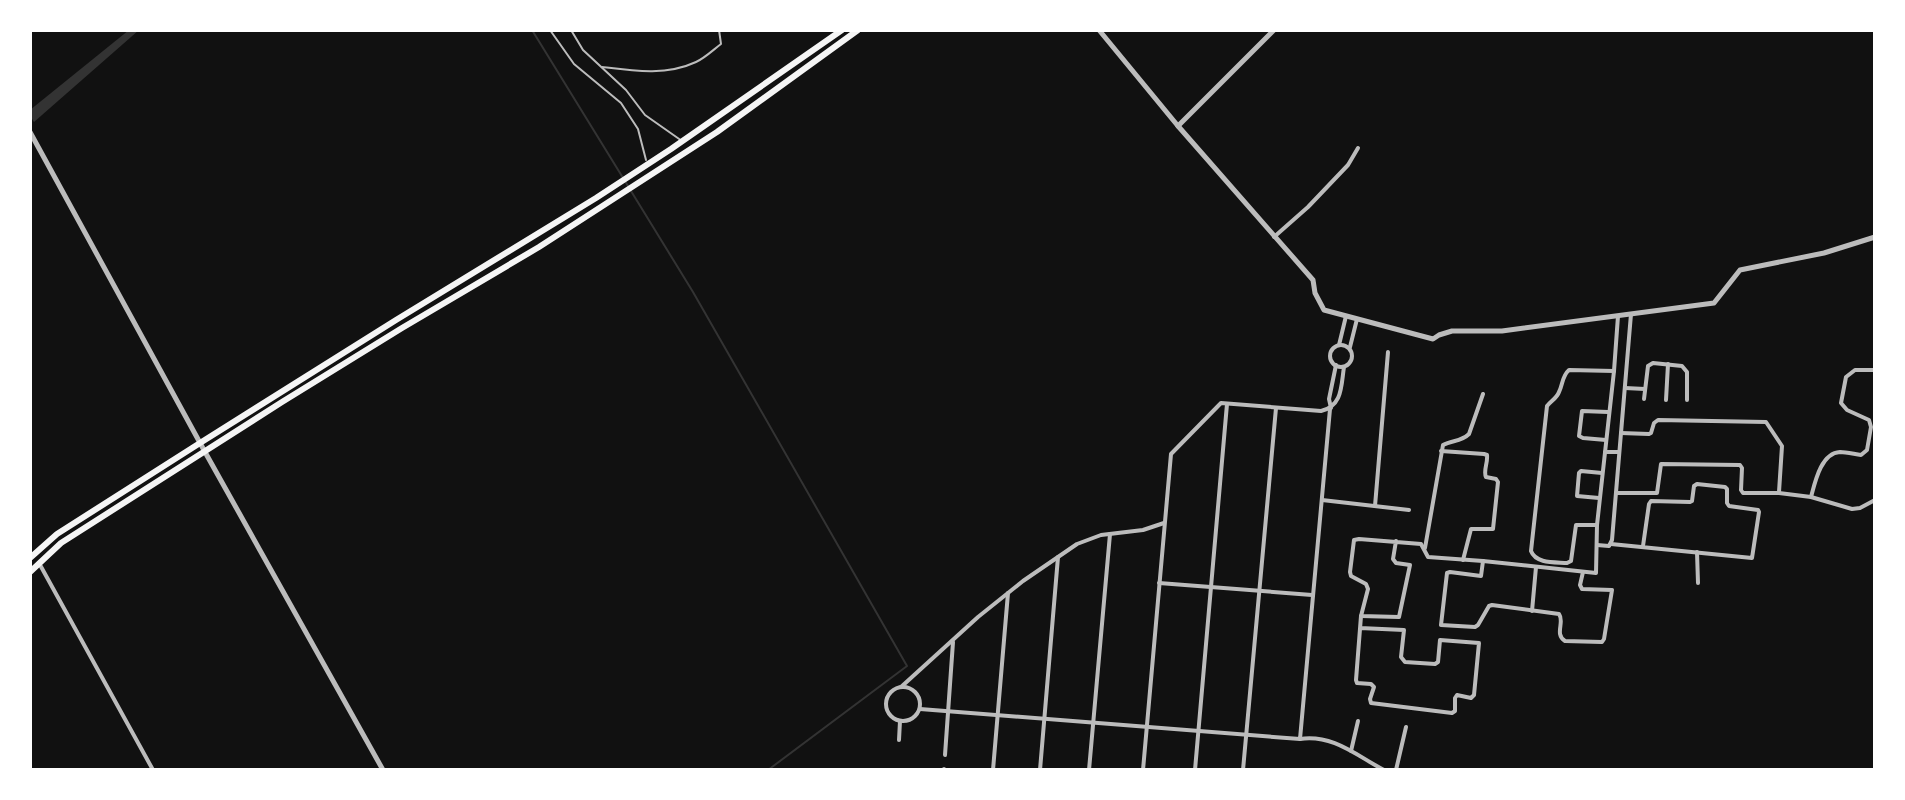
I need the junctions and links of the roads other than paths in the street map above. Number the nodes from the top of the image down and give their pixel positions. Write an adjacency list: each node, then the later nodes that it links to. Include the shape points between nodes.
1 (550, 30): 13 (lane, via 574,64 621,103 638,129)
2 (571, 30): 8 (lane)
3 (719, 30): 8 (lane, via 721,44 697,62 645,72)
4 (842, 30): 11 (main road)
5 (858, 30): 43 (main road, via 717,132)
6 (1099, 30): 9 (street)
7 (1274, 30): 9 (street)
8 (601, 67): 11 (lane, via 645,115)
9 (1178, 126): 14 (street)
10 (30, 132): 41 (street)
11 (683, 141): 13 (main road)
12 (1358, 148): 14 (street, via 1348,165)
13 (647, 164): 41 (main road)
14 (1274, 237): 17 (street, via 1313,280 1324,310)
15 (1875, 237): 16 (street, via 1740,270 1714,303)
16 (1631, 314): 18 (street); 25 (street)
17 (1346, 316): 19 (street); 20 (street)
18 (1618, 316): 19 (street, via 1502,331 1452,331 1433,339); 27 (street)
19 (1357, 319): 21 (street)
20 (1339, 345): 21 (street); 24 (street, via 1330,355)
21 (1350, 349): 26 (street, via 1352,360)
22 (1388, 352): 53 (street)
23 (1668, 364): 30 (street, via 1650,364); 33 (street); 34 (street, via 1687,372)
24 (1336, 365): 26 (street); 37 (street)
25 (1627, 365): 27 (street); 29 (street)
26 (1344, 367): 37 (street, via 1338,401)
27 (1614, 368): 38 (street); 56 (street, via 1565,372 1558,396 1547,406 1533,556 1567,563 1576,525)
28 (1875, 370): 49 (street, via 1855,370 1846,377 1841,403 1869,420 1867,450 1861,455 1832,454 1818,472)
29 (1625, 388): 30 (street); 39 (street)
30 (1645, 389): 32 (street)
31 (1483, 394): 42 (street, via 1469,434 1443,445)
32 (1644, 399)
33 (1666, 400)
34 (1687, 400)
35 (1227, 404): 36 (street); 55 (street, via 1221,403 1171,454); 74 (street)
36 (1276, 408): 37 (street); 75 (street)
37 (1330, 409): 51 (street)
38 (1608, 412): 40 (street); 40 (street, via 1582,411 1579,436)
39 (1621, 433): 45 (street); 48 (street, via 1649,434 1658,420 1766,422 1782,446)
40 (1606, 440): 44 (street)
41 (200, 443): 43 (street); 65 (main road, via 57,534)
42 (1441, 451): 62 (street); 66 (street, via 1487,455 1484,473 1498,482 1493,529 1471,529)
43 (205, 452): 68 (main road, via 61,543); 98 (street)
44 (1605, 452): 45 (street); 46 (street)
45 (1619, 452): 47 (street)
46 (1602, 473): 50 (street); 50 (street, via 1580,471 1577,494)
47 (1616, 493): 48 (street, via 1657,493 1663,463 1740,465 1741,492); 59 (street)
48 (1779, 493): 49 (street)
49 (1811, 497): 52 (street, via 1852,509)
50 (1600, 498): 56 (street)
51 (1322, 500): 53 (street); 77 (street)
52 (1875, 500)
53 (1375, 506): 54 (street)
54 (1409, 510)
55 (1165, 523): 57 (street); 72 (street)
56 (1597, 525): 60 (street)
57 (1110, 534): 64 (street, via 1085,540); 101 (street)
58 (1396, 541): 62 (street, via 1421,544); 79 (street, via 1393,559 1410,565 1399,617); 79 (street, via 1354,540 1351,576 1368,589)
59 (1611, 544): 60 (street); 61 (street)
60 (1597, 545): 71 (street, via 1596,573)
61 (1643, 546): 63 (street); 63 (street, via 1651,501 1690,502 1697,484 1725,487 1729,506 1758,510 1752,558)
62 (1425, 551): 66 (street, via 1428,557)
63 (1697, 552): 73 (street)
64 (1058, 557): 76 (street); 86 (street)
65 (30, 558)
66 (1463, 560): 67 (street)
67 (1483, 561): 69 (street); 78 (street, via 1481,576 1447,573 1441,625 1475,627 1492,605)
68 (39, 563): 70 (main road); 97 (street)
69 (1536, 567): 71 (street); 78 (street)
70 (30, 572)
71 (1583, 572): 78 (street, via 1582,589 1612,590 1602,642 1565,641 1559,634 1561,615)
72 (1159, 583): 74 (street); 89 (street)
73 (1698, 583)
74 (1211, 587): 75 (street); 91 (street)
75 (1259, 591): 77 (street); 92 (street)
76 (1008, 593): 81 (street); 85 (street)
77 (1313, 595): 93 (street)
78 (1532, 611)
79 (1361, 616): 80 (street)
80 (1360, 628): 80 (street, via 1356,680 1374,687 1371,703 1452,713 1457,695 1474,695 1479,643 1440,640 1435,664 1405,662 1404,630)
81 (953, 640): 82 (street); 84 (street)
82 (901, 687): 83 (street, via 917,693); 87 (street, via 890,694 886,706)
83 (920, 709): 84 (street); 87 (street, via 915,717)
84 (948, 711): 85 (street); 96 (street)
85 (998, 715): 86 (street); 99 (street)
86 (1045, 719): 89 (street); 100 (street)
87 (900, 721): 94 (street)
88 (1358, 721): 95 (street)
89 (1146, 727): 91 (street); 102 (street)
90 (1406, 727): 106 (street)
91 (1198, 731): 92 (street); 103 (street)
92 (1246, 735): 93 (street); 104 (street)
93 (1300, 739): 95 (street, via 1327,740)
94 (899, 740)
95 (1351, 751): 105 (street)
96 (945, 755)
97 (153, 770)
98 (383, 770)
99 (993, 770)
100 (1040, 770)
101 (1089, 770)
102 (1143, 770)
103 (1195, 770)
104 (1243, 770)
105 (1384, 770)
106 (1396, 770)

